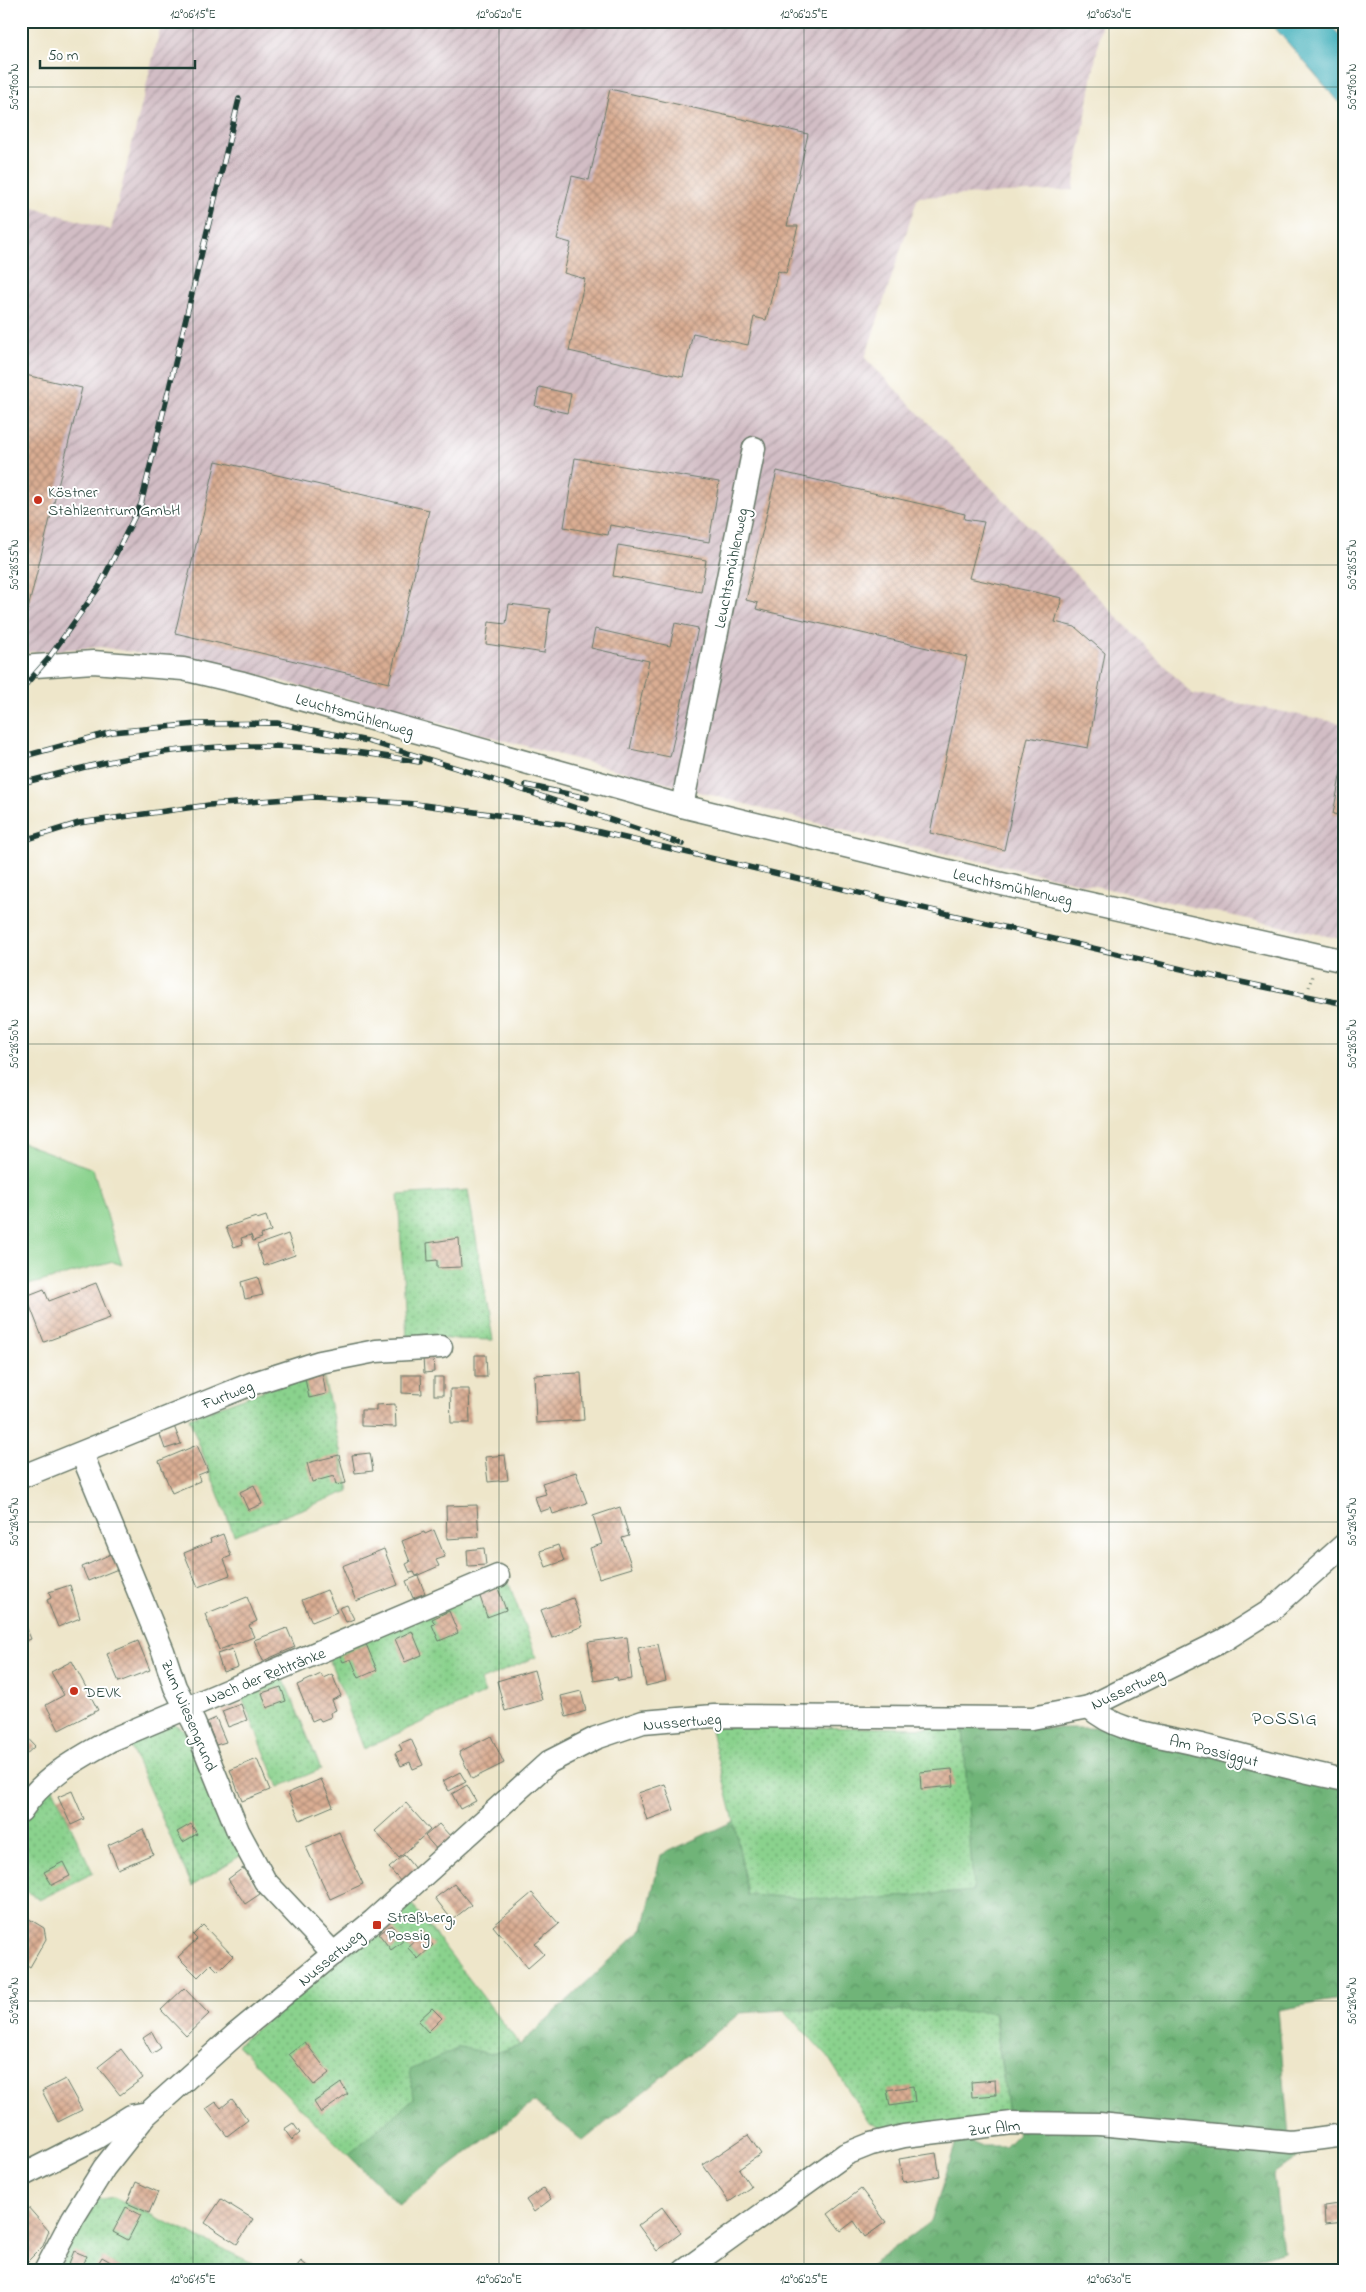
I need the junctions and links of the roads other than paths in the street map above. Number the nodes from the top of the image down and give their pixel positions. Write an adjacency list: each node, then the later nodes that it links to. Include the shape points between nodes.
1 (754, 448): 3 (street, Leuchtsmühlenweg)
2 (21, 667): 3 (street, Leuchtsmühlenweg, via 93,662 183,669)
3 (682, 806): 4 (street, Leuchtsmühlenweg, via 993,882)
4 (1345, 960)
5 (442, 1346): 6 (street, Furtweg, via 376,1351 320,1362 251,1384)
6 (82, 1454): 7 (street, Furtweg); 10 (street, Zum Wiesengrund)
7 (21, 1477)
8 (1345, 1544): 11 (street, Nussertweg, via 1270,1612 1216,1644)
9 (498, 1576): 10 (street, Nach der Rehtränke)
10 (185, 1707): 13 (street, Nach der Rehtränke, via 78,1758 52,1776); 14 (street, Zum Wiesengrund, via 238,1831 265,1881)
11 (1089, 1707): 12 (street, Am Possiggut, via 1101,1718 1119,1726); 14 (street, Nussertweg, via 1032,1718 714,1716 643,1722 596,1738 549,1762)
12 (1345, 1780)
13 (21, 1811)
14 (334, 1954): 15 (street, Nussertweg)
15 (146, 2115): 17 (street, via 131,2116 96,2138); 18 (street, Nussertweg, via 104,2168)
16 (1345, 2135): 19 (street, Zur Alm, via 1291,2142 1099,2124 1012,2123 904,2136 846,2154)
17 (21, 2176)
18 (45, 2271)
19 (684, 2271)

